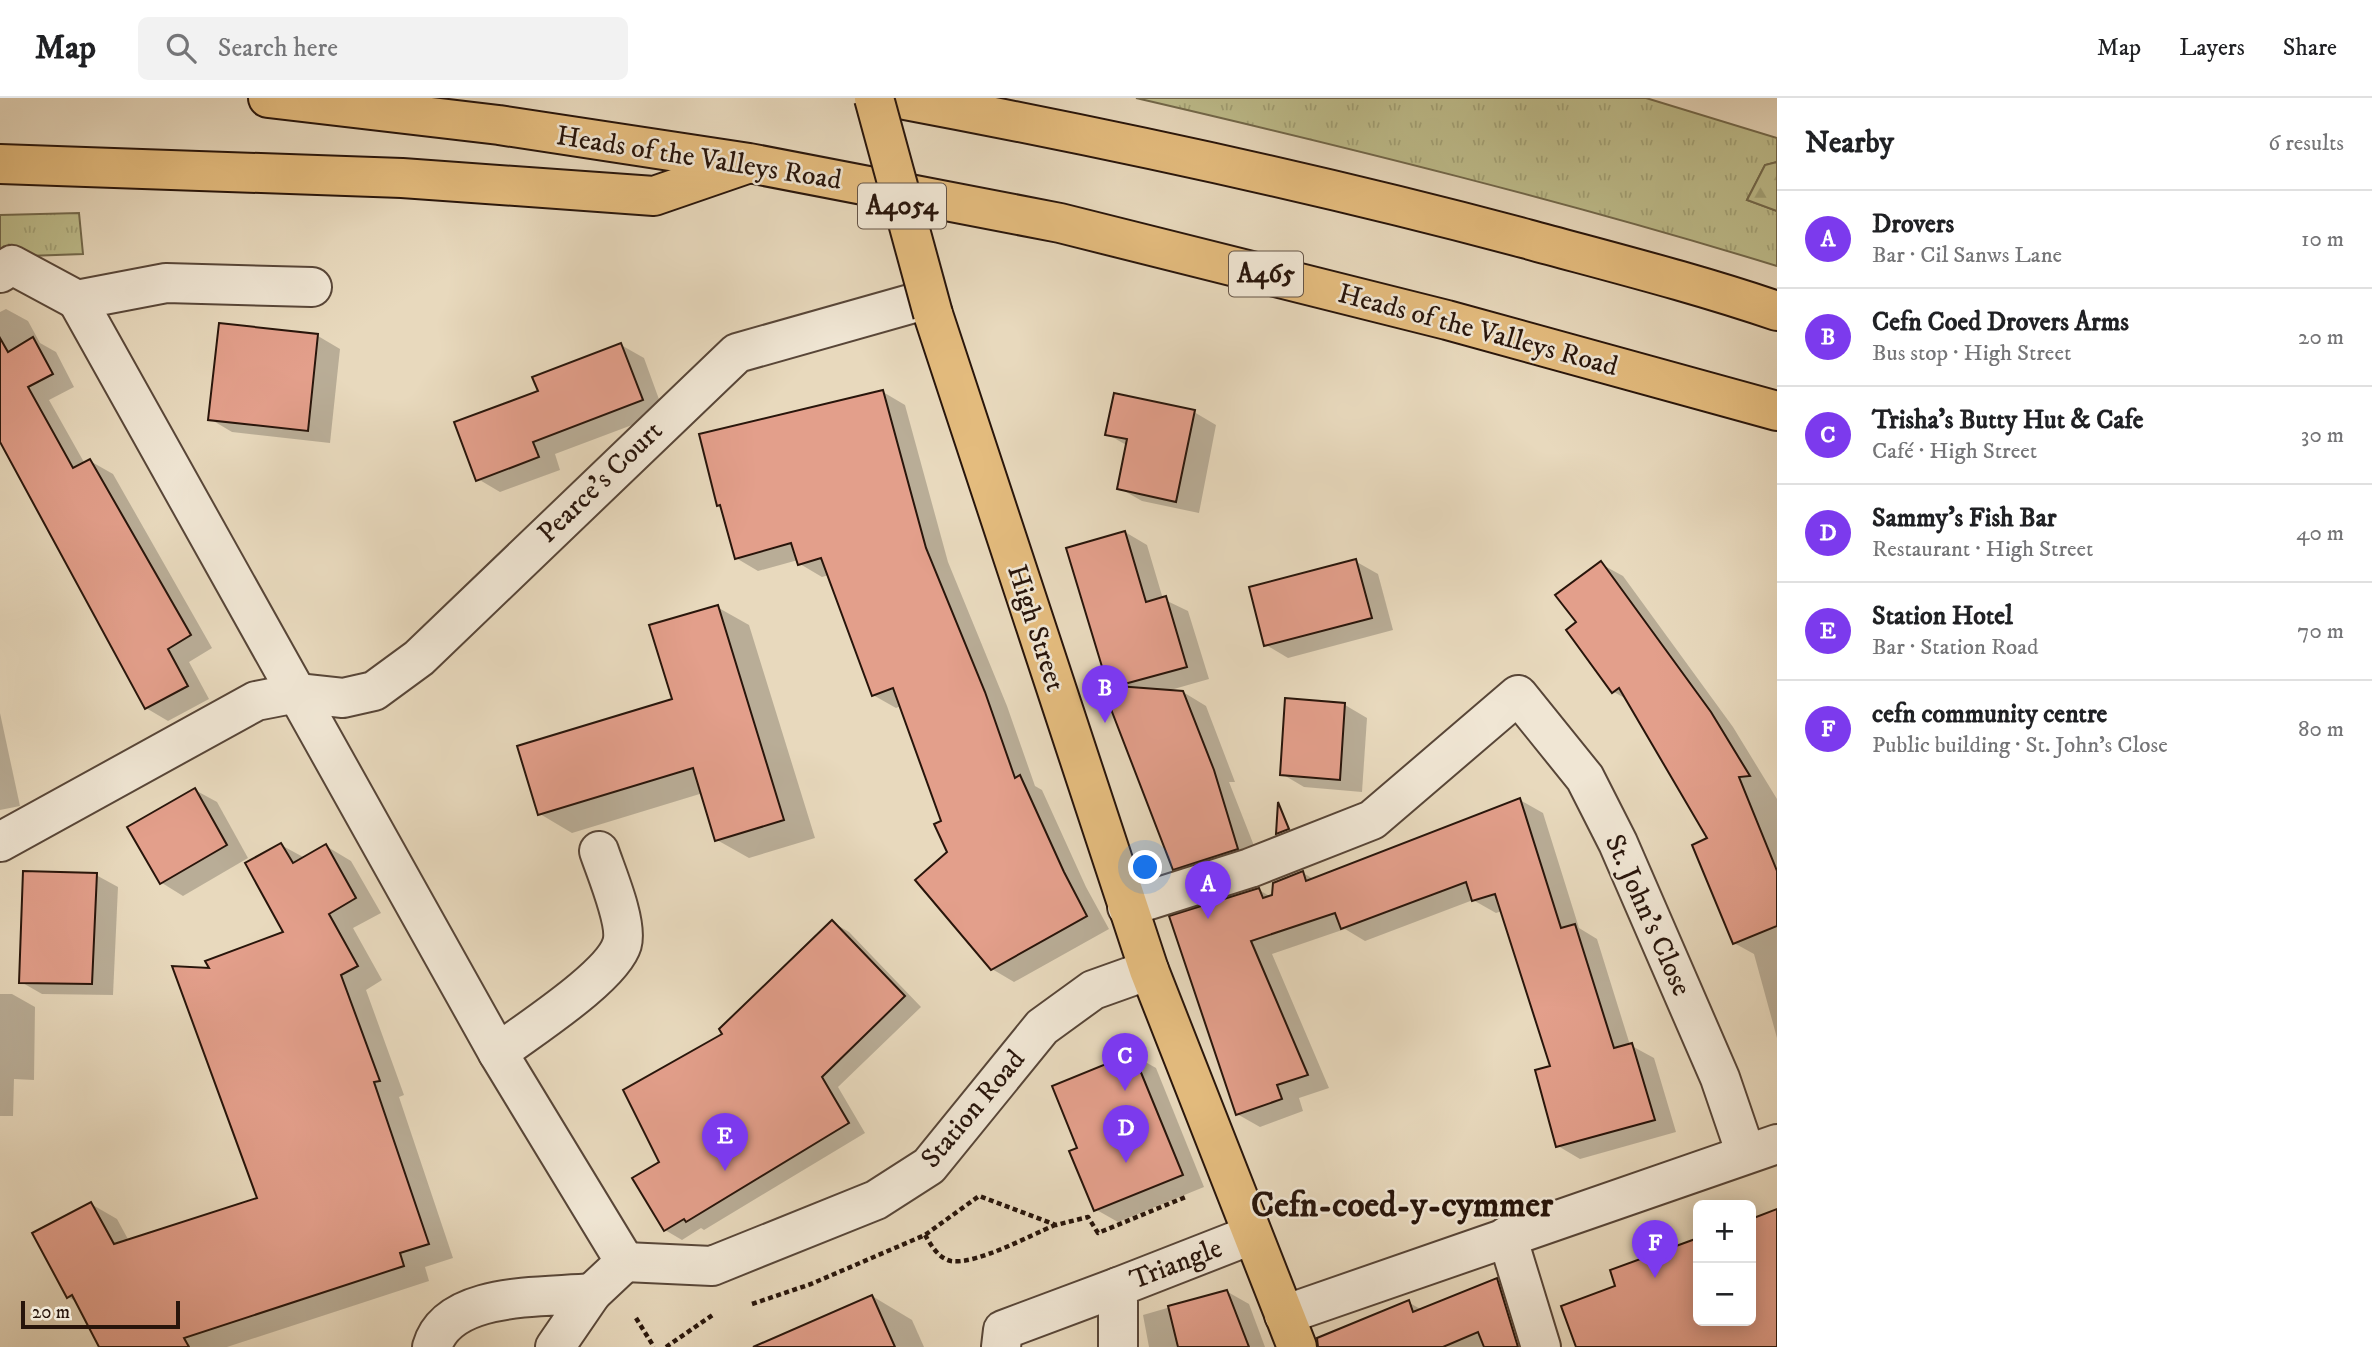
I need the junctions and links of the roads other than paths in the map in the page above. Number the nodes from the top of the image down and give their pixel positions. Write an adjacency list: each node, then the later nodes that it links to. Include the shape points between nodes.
1 (268, 98): 4 (main road, Heads of the Valleys Road / A465, via 499,125)
2 (874, 98): 9 (main road, High Street / A4054, bridge)
3 (895, 98): 10 (main road, via 1068,130 1382,200)
4 (749, 163): 5 (main road, via 654,196 402,178); 11 (main road, Heads of the Valleys Road / A465, via 1060,223 1447,320)
5 (0, 164)
6 (0, 273): 8 (street, via 12,265)
7 (312, 287): 8 (street, via 166,283)
8 (77, 300): 12 (street)
9 (919, 307): 12 (street, Pearce's Court, via 737,353 419,658 374,691 343,698); 15 (main road, High Street / A4054)
10 (1777, 310)
11 (1777, 411)
12 (297, 693): 13 (street, Pearce's Court, via 256,701); 17 (street)
13 (0, 842)
14 (599, 851): 17 (street, via 622,943 608,969)
15 (1127, 907): 16 (main road, High Street / A4054); 18 (street, St. John's Close, via 1250,868 1372,820 1518,695 1585,778 1720,1078)
16 (1149, 970): 19 (main road, High Street / A4054); 21 (street, Station Road, via 1093,990 1042,1027 929,1166 876,1200 712,1266)
17 (498, 1053): 21 (street)
18 (1761, 1149): 20 (street)
19 (1251, 1235): 22 (street, Triangle); 24 (main road, High Street / A4054)
20 (1507, 1236): 24 (street); 29 (street)
21 (625, 1262): 23 (street)
22 (1118, 1287): 27 (street, via 1003,1330); 28 (street, Triangle)
23 (592, 1293): 25 (street, via 500,1301 459,1311 445,1321); 26 (street)
24 (1291, 1331)
25 (432, 1347)
26 (555, 1347)
27 (1001, 1347)
28 (1118, 1347)
29 (1541, 1347)

